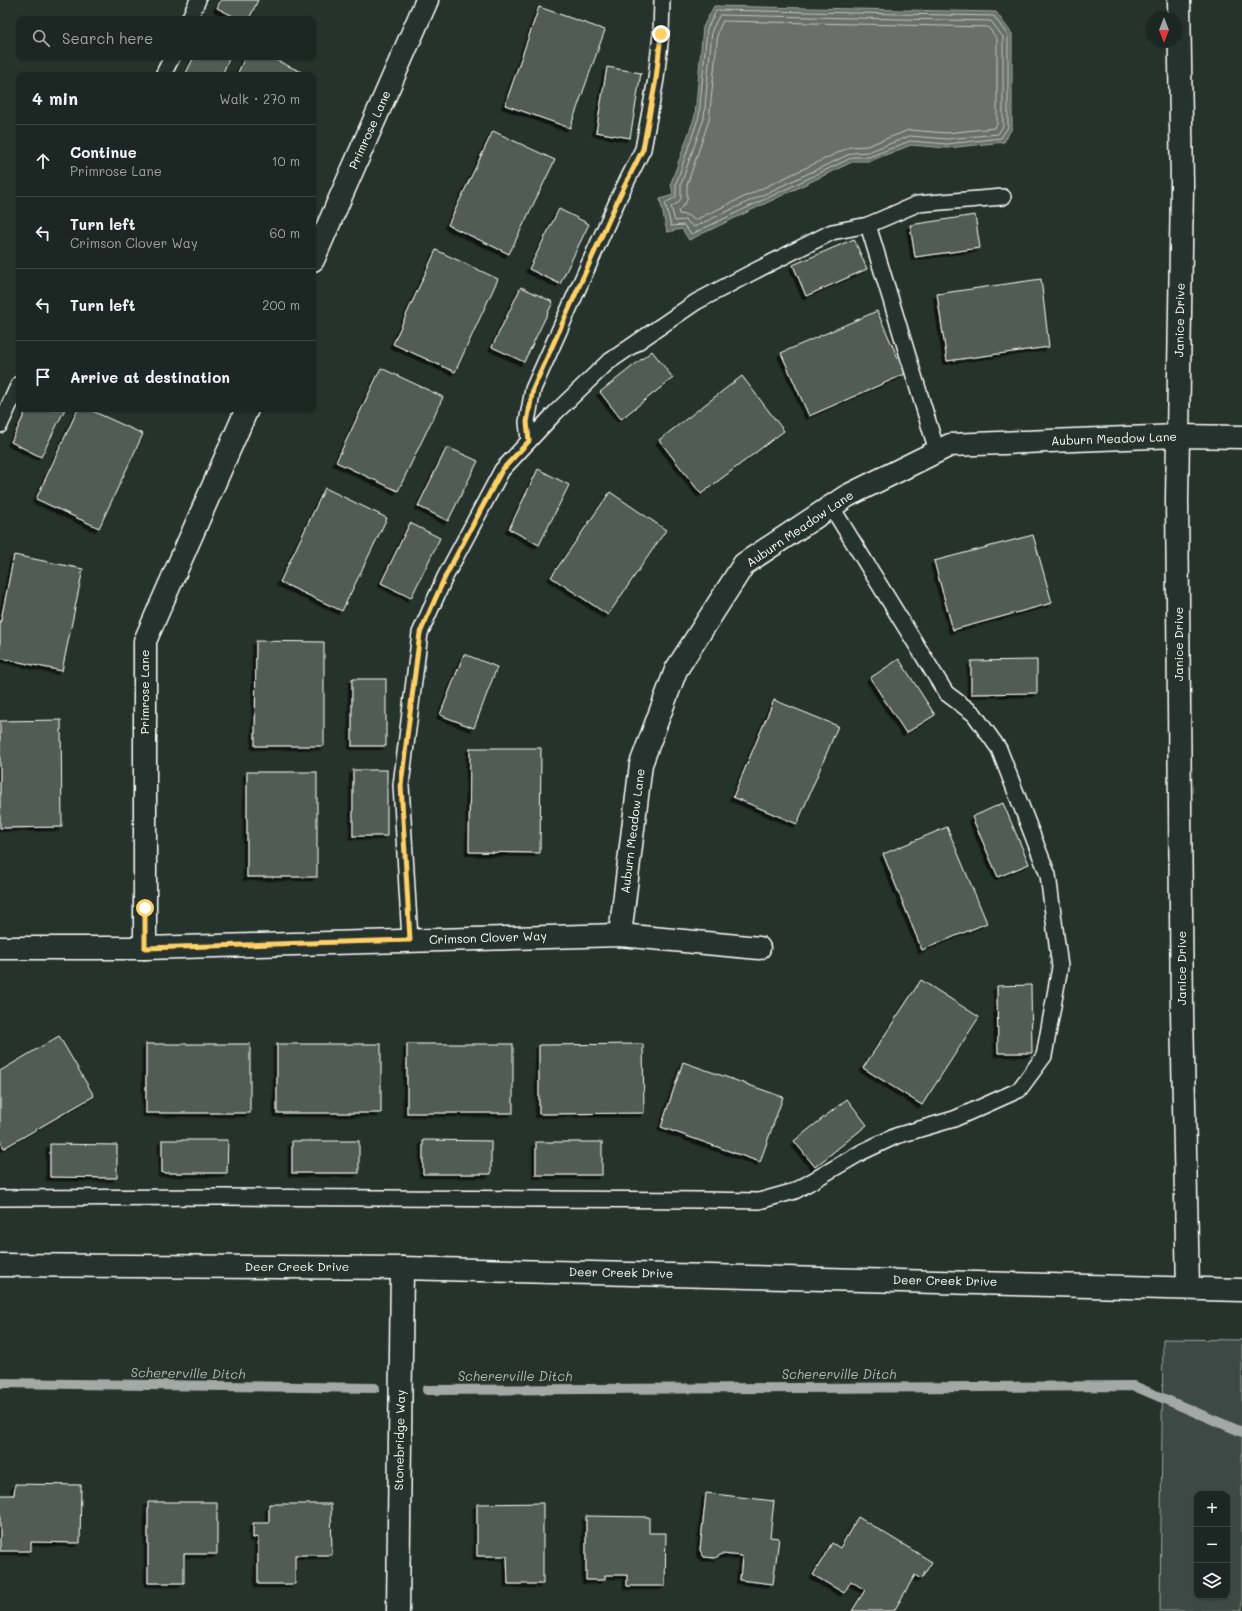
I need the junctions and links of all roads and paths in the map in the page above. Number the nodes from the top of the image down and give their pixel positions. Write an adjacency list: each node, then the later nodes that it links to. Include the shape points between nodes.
1 (198, 0): 5 (lane)
2 (427, 0): 10 (street, Primrose Lane)
3 (662, 0): 16 (lane, via 656,79 643,149 533,389 527,422)
4 (1179, 0): 14 (street, Janice Drive, via 1182,185)
5 (190, 16)
6 (170, 60): 7 (lane)
7 (164, 72)
8 (1003, 197): 9 (lane, via 917,204)
9 (868, 225): 16 (lane, via 832,232 696,302 607,363 554,413); 17 (lane)
10 (316, 253)
11 (16, 390): 13 (lane)
12 (246, 412): 22 (street, Primrose Lane, via 145,641)
13 (0, 425)
14 (1178, 436): 15 (street, Auburn Meadow Lane); 17 (street, Auburn Meadow Lane, via 950,445); 27 (street, Janice Drive, via 1182,1012)
15 (1242, 437)
16 (529, 441): 20 (lane, via 502,470 445,577 420,633 401,785)
17 (937, 451): 18 (street, Auburn Meadow Lane)
18 (831, 506): 19 (street, Auburn Meadow Lane, via 744,564 676,670 642,764); 24 (lane, via 946,693 974,714 999,749 1048,875 1060,967 1044,1056 1019,1090 954,1119 896,1136 862,1152 795,1191 759,1201)
19 (620, 935): 20 (street, Crimson Clover Way); 23 (street, Crimson Clover Way)
20 (410, 940): 22 (street, Crimson Clover Way)
21 (0, 948): 22 (street, Crimson Clover Way)
22 (145, 948)
23 (759, 948)
24 (0, 1198)
25 (0, 1265): 26 (street, Deer Creek Drive)
26 (402, 1268): 27 (street, Deer Creek Drive); 29 (street, Stonebridge Way)
27 (1188, 1288): 28 (street, Deer Creek Drive)
28 (1242, 1290)
29 (398, 1611)

